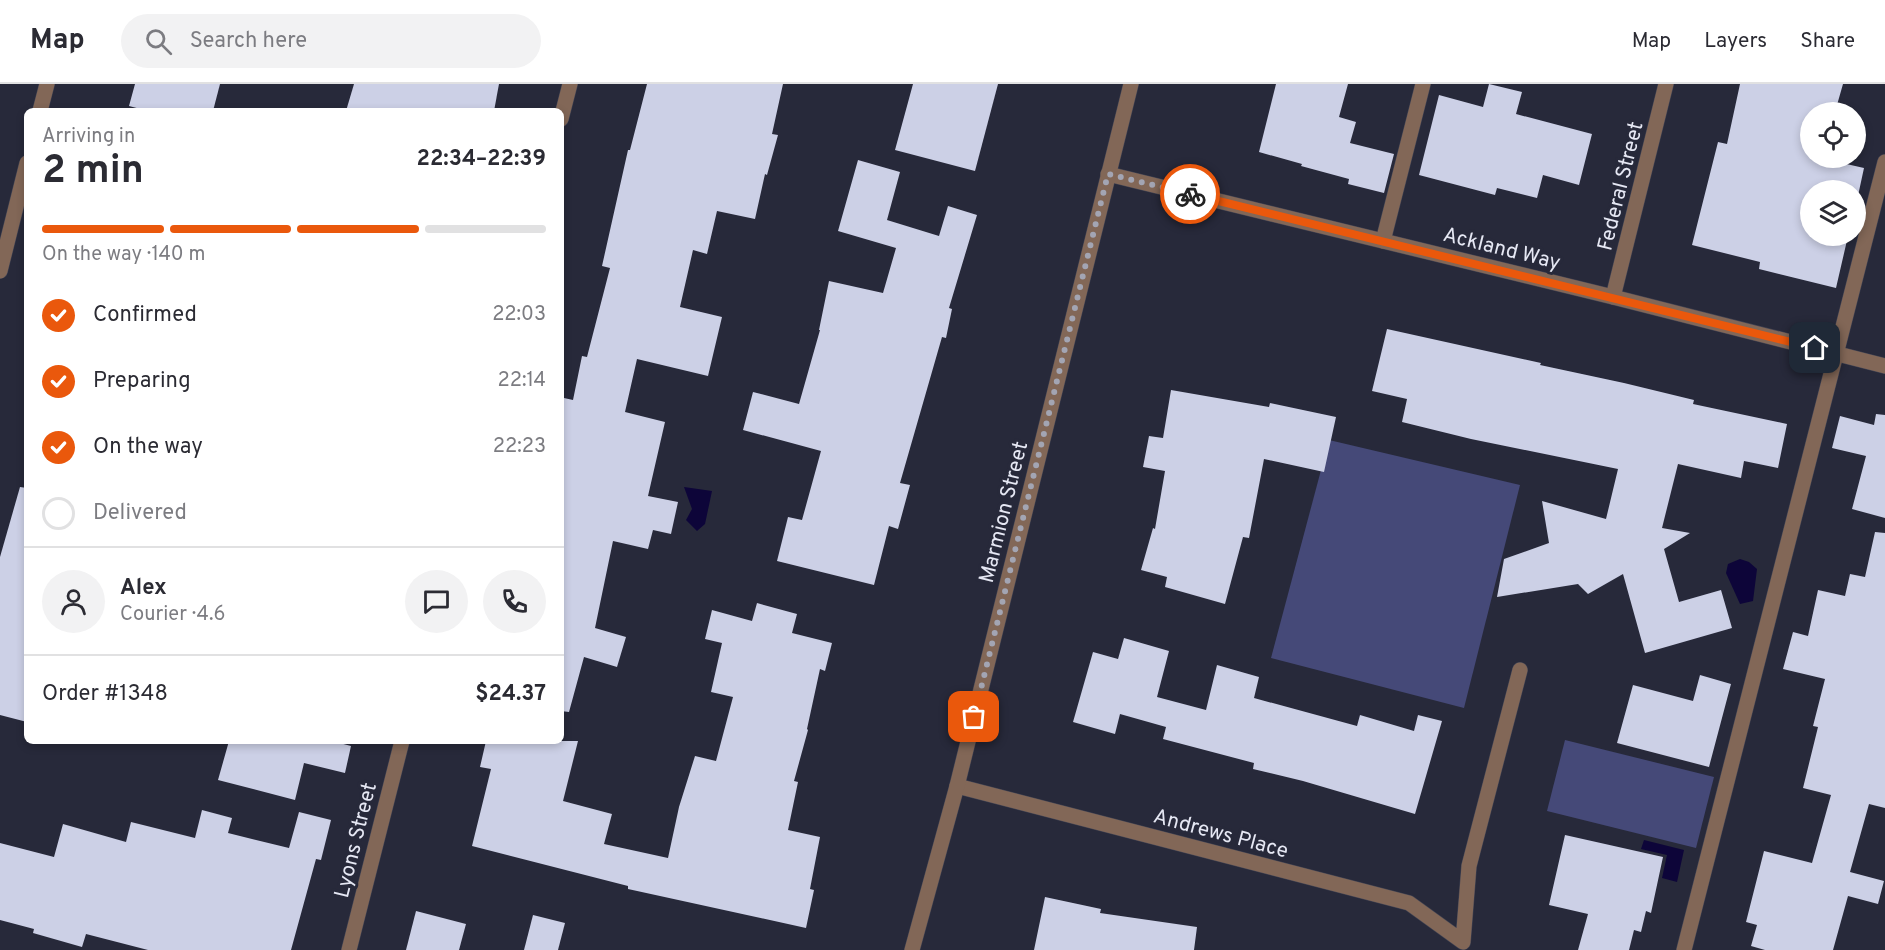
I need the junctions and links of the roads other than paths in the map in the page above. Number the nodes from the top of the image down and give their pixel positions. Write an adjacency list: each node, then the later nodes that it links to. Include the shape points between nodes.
1 (47, 84): 6 (street)
2 (570, 84): 7 (street)
3 (1131, 84): 9 (street, Marmion Street)
4 (1423, 84): 11 (street)
5 (1666, 84): 13 (street, Federal Street)
6 (41, 108)
7 (564, 108)
8 (1885, 162): 14 (street)
9 (1108, 174): 11 (street, Ackland Way); 18 (street, Marmion Street)
10 (24, 175): 12 (street)
11 (1383, 241): 13 (street, Ackland Way)
12 (0, 271)
13 (1613, 297): 14 (street, Ackland Way)
14 (1837, 354): 15 (street, Ackland Way); 22 (street)
15 (1885, 366)
16 (1520, 670): 19 (street, Andrews Place, via 1469,866)
17 (401, 744): 20 (street, Lyons Street)
18 (957, 786): 19 (street, Andrews Place, via 1408,903); 21 (street, Marmion Street)
19 (1466, 946)
20 (349, 950)
21 (912, 950)
22 (1684, 950)

